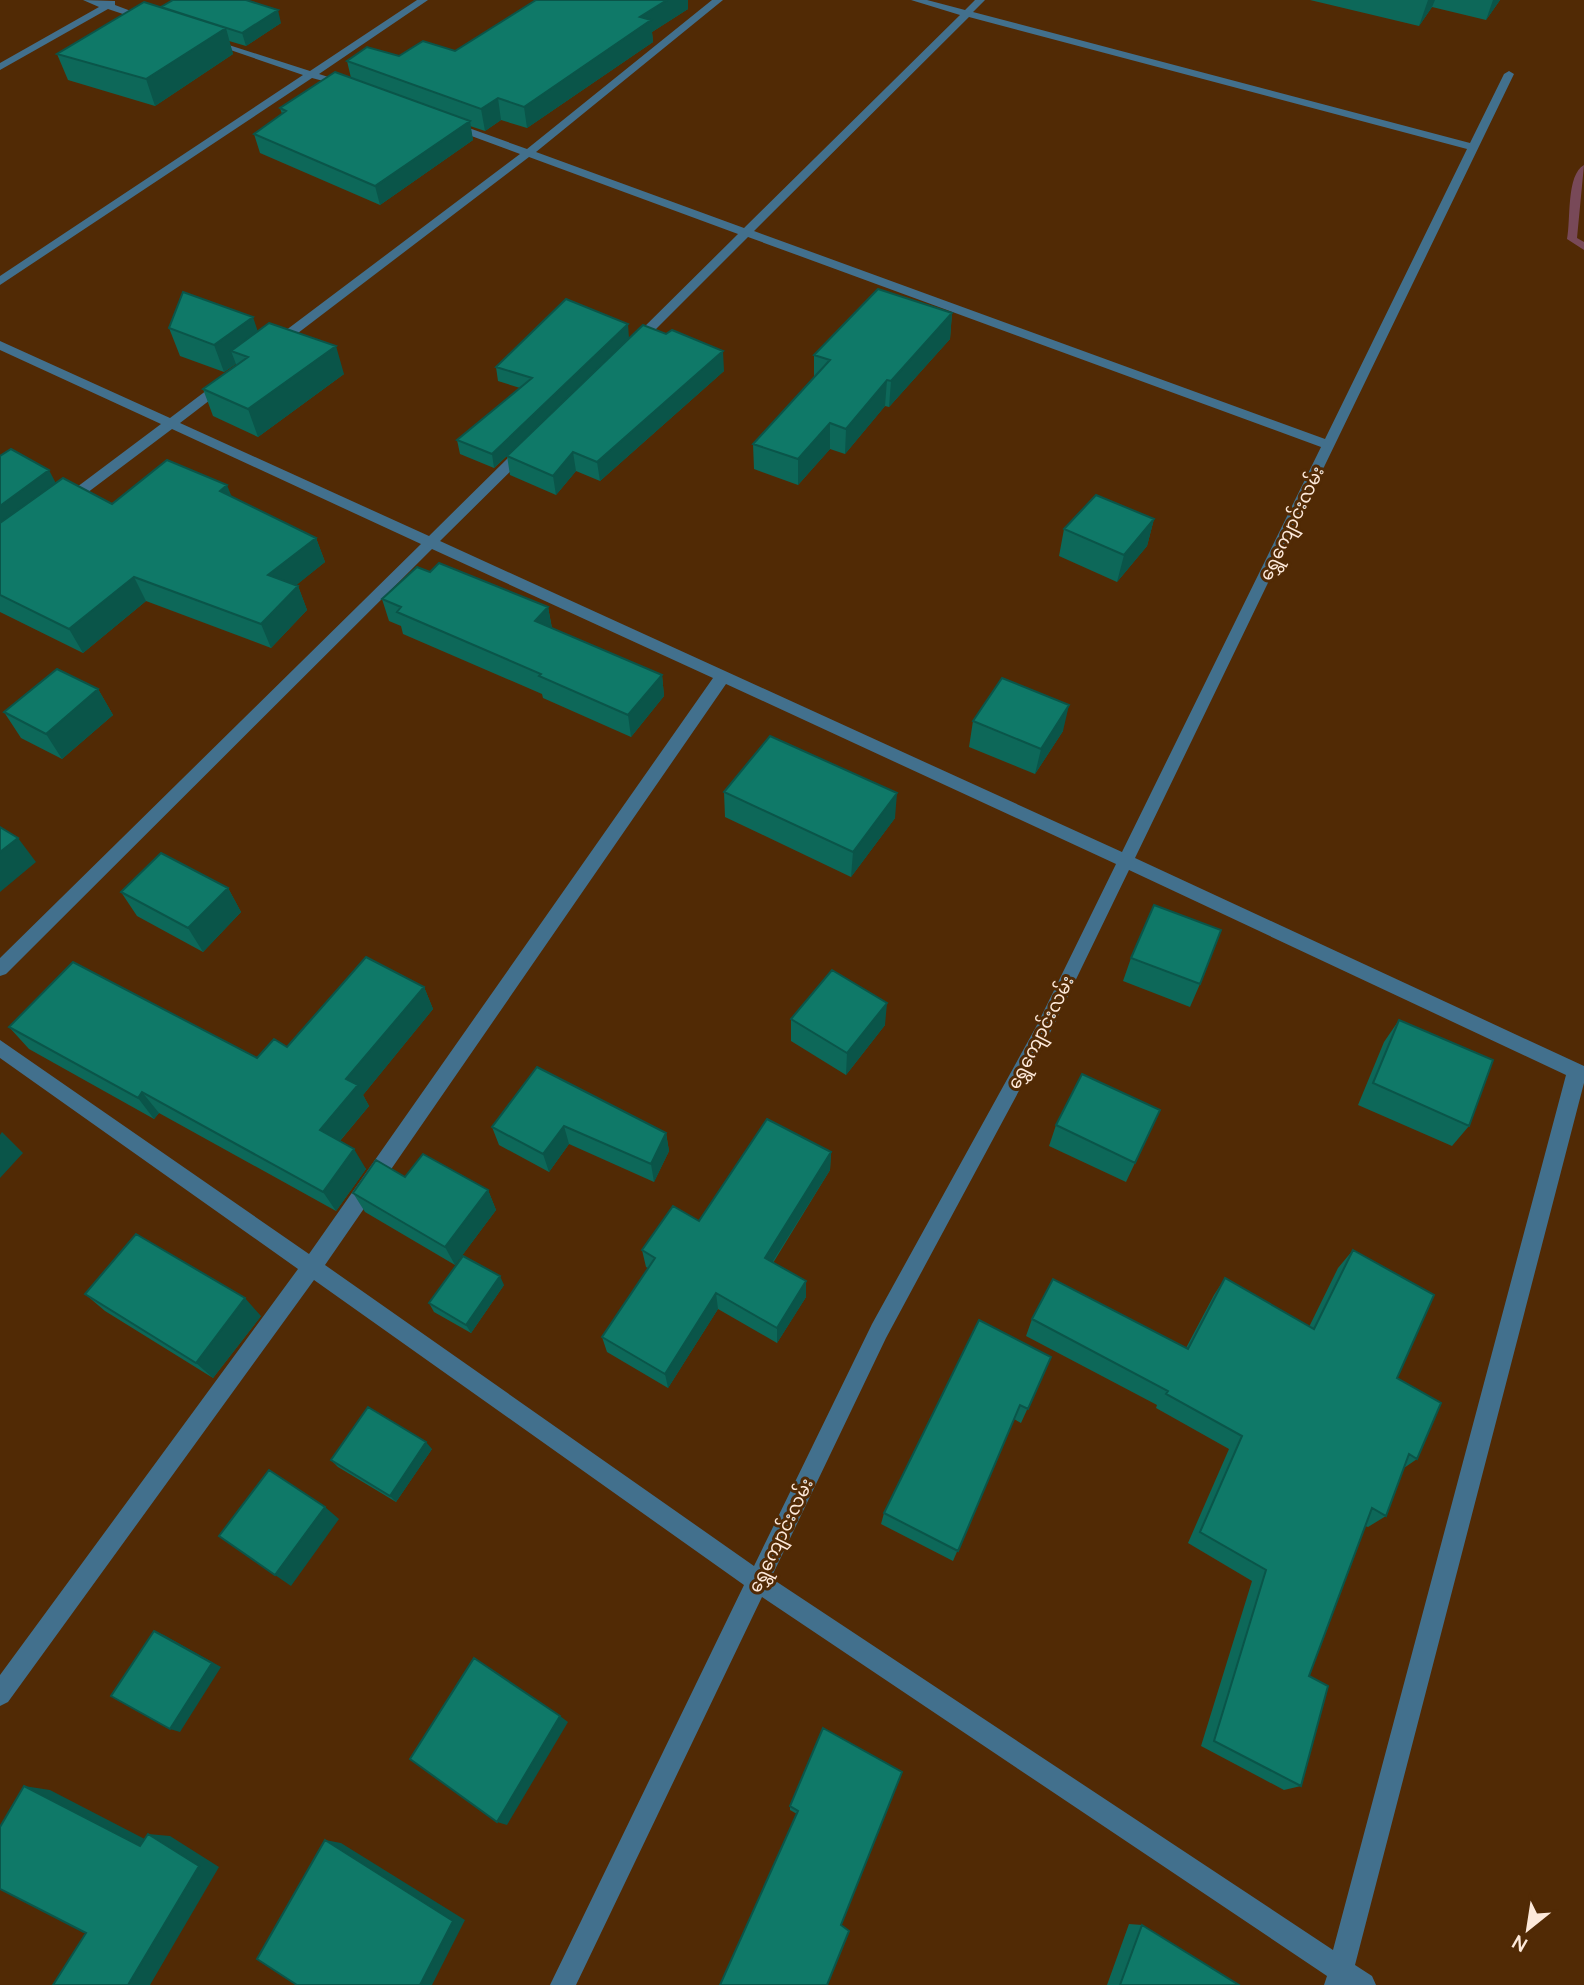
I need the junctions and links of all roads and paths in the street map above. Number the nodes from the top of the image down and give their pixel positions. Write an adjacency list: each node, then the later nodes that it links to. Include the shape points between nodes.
1 (88, 0): 6 (street)
2 (423, 0): 11 (street)
3 (718, 0): 16 (street)
4 (916, 0): 7 (street)
5 (980, 0): 7 (street)
6 (113, 3): 8 (street); 10 (street)
7 (966, 13): 15 (street); 17 (street)
8 (158, 23)
9 (197, 36): 11 (street)
10 (0, 67)
11 (312, 74): 13 (street); 18 (street)
12 (1509, 74): 15 (street, ရွှေကျောင်းလမ်း)
13 (363, 93)
14 (439, 120): 16 (street)
15 (1474, 147): 25 (street, ရွှေကျောင်းလမ်း)
16 (528, 153): 17 (street); 21 (street)
17 (748, 233): 20 (street); 25 (street)
18 (0, 281)
19 (0, 345): 23 (street)
20 (628, 349)
21 (260, 355)
22 (237, 372): 23 (street)
23 (170, 423): 26 (street); 27 (street)
24 (539, 436): 27 (street)
25 (1329, 445): 29 (street, ရွှေကျောင်းလမ်း)
26 (53, 511)
27 (430, 542): 28 (street); 30 (street)
28 (723, 677): 29 (street); 33 (street)
29 (1126, 861): 32 (street); 34 (street, ရွှေကျောင်းလမ်း, via 1043,1030 879,1331)
30 (0, 969)
31 (0, 1048): 33 (street)
32 (1580, 1073): 36 (street)
33 (312, 1267): 34 (street); 35 (street)
34 (757, 1581): 36 (street); 37 (street, ရွှေကျောင်းလမ်း)
35 (0, 1694)
36 (1339, 1977): 38 (street)
37 (564, 1985)
38 (1363, 1985)

